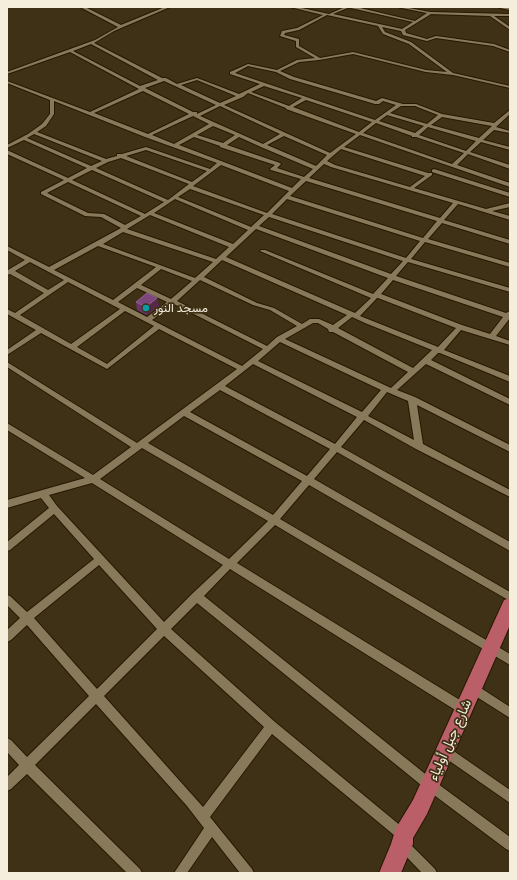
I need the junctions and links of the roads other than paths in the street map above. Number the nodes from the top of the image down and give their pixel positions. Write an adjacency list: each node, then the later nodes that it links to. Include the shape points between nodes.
1 (82, 7): 17 (street)
2 (168, 7): 17 (street)
3 (292, 7): 12 (street)
4 (348, 7): 12 (street)
5 (351, 7): 15 (street)
6 (399, 7): 10 (street)
7 (417, 7): 10 (street)
8 (501, 7): 9 (street)
9 (510, 9)
10 (412, 10): 11 (street)
11 (430, 13): 14 (street); 15 (street)
12 (327, 15): 16 (street); 23 (street, via 298,29 283,32 282,36 298,40 297,46)
13 (510, 15): 14 (street)
14 (492, 16): 18 (street)
15 (417, 22): 19 (street)
16 (380, 26): 19 (street); 26 (street, via 384,34 410,43)
17 (121, 28): 20 (street)
18 (510, 29)
19 (403, 30): 22 (street, via 404,34 427,40 436,36 494,45)
20 (91, 43): 21 (street); 27 (street)
21 (69, 50): 25 (street); 34 (street)
22 (510, 51)
23 (319, 59): 24 (street, via 298,61); 26 (street, via 353,53 426,71)
24 (277, 71): 31 (street, via 248,65 231,73); 39 (street, via 292,78 377,103 382,99)
25 (7, 73)
26 (452, 74): 29 (street)
27 (162, 80): 32 (street); 34 (street)
28 (7, 82): 38 (street)
29 (487, 82): 30 (street); 33 (street)
30 (510, 83)
31 (264, 84): 35 (street); 37 (street)
32 (177, 85): 36 (street, via 197,79); 40 (street)
33 (510, 87)
34 (142, 88): 43 (street); 44 (street)
35 (248, 92): 36 (street); 41 (street)
36 (241, 96): 40 (street)
37 (306, 98): 41 (street); 47 (street)
38 (52, 100): 43 (street); 52 (street, via 52,114)
39 (400, 104): 45 (street); 46 (street, via 416,105)
40 (220, 105): 44 (street); 54 (street)
41 (288, 108): 53 (street)
42 (510, 111): 50 (street)
43 (89, 114): 56 (street)
44 (196, 114): 48 (street); 56 (street)
45 (388, 114): 47 (street); 49 (street)
46 (442, 115): 49 (street); 50 (street)
47 (374, 123): 53 (street); 58 (street)
48 (213, 124): 55 (street); 57 (street)
49 (429, 125): 58 (street); 60 (street)
50 (494, 126): 51 (street); 60 (street)
51 (510, 132)
52 (35, 133): 59 (street); 71 (street)
53 (358, 133): 65 (street); 73 (street)
54 (283, 134): 63 (street); 70 (street)
55 (193, 135): 61 (street); 62 (street)
56 (147, 136): 61 (street)
57 (239, 136): 62 (street); 63 (street)
58 (414, 136): 68 (street)
59 (25, 139): 64 (street); 76 (street)
60 (480, 140): 66 (street); 68 (street)
61 (174, 146): 74 (street)
62 (222, 146): 82 (street, via 276,163 278,166 273,170)
63 (264, 146): 78 (street)
64 (7, 147)
65 (340, 147): 70 (street); 81 (street)
66 (510, 149)
67 (7, 152): 83 (street)
68 (467, 153): 75 (street); 77 (street)
69 (119, 155): 71 (street); 79 (street, via 146,148); 85 (street)
70 (330, 155): 72 (street)
71 (106, 161): 76 (street)
72 (323, 161): 78 (street); 86 (street)
73 (445, 162): 75 (street); 80 (street)
74 (221, 163): 79 (street); 87 (street)
75 (454, 165): 84 (street)
76 (93, 167): 83 (street); 91 (street)
77 (510, 167)
78 (316, 168): 82 (street)
79 (210, 170): 85 (street)
80 (434, 171): 81 (street); 88 (street)
81 (428, 175): 86 (street)
82 (304, 179): 87 (street); 98 (street)
83 (67, 180): 95 (street); 99 (street, via 43,193 87,214 102,215)
84 (510, 185)
85 (192, 186): 89 (street); 96 (street)
86 (410, 189): 92 (street)
87 (292, 190): 90 (street)
88 (510, 195)
89 (174, 197): 91 (street); 100 (street)
90 (286, 197): 96 (street); 101 (street)
91 (168, 202): 95 (street)
92 (456, 203): 94 (street); 98 (street)
93 (510, 205): 94 (street)
94 (484, 211): 97 (street)
95 (148, 214): 99 (street); 104 (street)
96 (268, 215): 100 (street); 109 (street)
97 (510, 218)
98 (440, 221): 101 (street); 102 (street)
99 (124, 229): 103 (street); 107 (street)
100 (253, 229): 104 (street); 114 (street)
101 (423, 240): 109 (street); 110 (street)
102 (510, 242)
103 (98, 244): 111 (street); 112 (street)
104 (232, 246): 107 (street)
105 (7, 248): 108 (street)
106 (263, 251): 120 (street)
107 (219, 259): 115 (street); 127 (street)
108 (29, 260): 112 (street); 113 (street)
109 (406, 260): 114 (street); 118 (street)
110 (510, 265)
111 (160, 267): 115 (street); 117 (street)
112 (51, 269): 116 (street)
113 (8, 272): 119 (street)
114 (392, 277): 120 (street); 125 (street)
115 (198, 278): 121 (street); 130 (street, via 272,309)
116 (69, 279): 119 (street); 122 (street)
117 (136, 285): 121 (street); 122 (street)
118 (510, 290)
119 (48, 293): 126 (street)
120 (376, 296): 127 (street); 131 (street)
121 (172, 301): 128 (street); 138 (street)
122 (114, 302): 123 (street)
123 (125, 308): 128 (street); 137 (street)
124 (7, 311): 126 (street)
125 (509, 314): 134 (street)
126 (16, 315): 132 (street)
127 (354, 315): 133 (street); 139 (street)
128 (148, 320): 129 (street)
129 (159, 326): 137 (street, via 107,367); 144 (street)
130 (301, 326): 133 (street, via 315,320); 135 (street)
131 (460, 327): 134 (street); 139 (street)
132 (41, 330): 137 (street); 140 (street)
133 (331, 330): 145 (street)
134 (492, 336): 136 (street)
135 (279, 339): 138 (street); 148 (street)
136 (510, 343)
137 (72, 347)
138 (268, 349): 142 (street)
139 (438, 350): 141 (street); 146 (street)
140 (7, 353)
141 (425, 360): 145 (street); 150 (street)
142 (253, 361): 144 (street); 152 (street)
143 (7, 364): 154 (street)
144 (242, 369): 147 (street)
145 (412, 371): 148 (street)
146 (510, 379)
147 (219, 386): 151 (street); 156 (street)
148 (389, 390): 149 (street); 152 (street)
149 (412, 399): 155 (street); 157 (street)
150 (510, 402)
151 (183, 412): 154 (street); 159 (street)
152 (362, 416): 155 (street); 156 (street)
153 (7, 426): 158 (street)
154 (139, 446): 158 (street); 164 (street)
155 (419, 447): 161 (street)
156 (336, 448): 159 (street); 166 (street)
157 (510, 449)
158 (94, 479): 160 (street); 168 (street)
159 (308, 480): 164 (street); 170 (street)
160 (42, 493): 162 (street); 163 (street)
161 (510, 494)
162 (7, 504)
163 (54, 509): 165 (street); 167 (street)
164 (274, 520): 168 (street); 176 (street)
165 (7, 547)
166 (510, 547)
167 (100, 559): 173 (street); 174 (street)
168 (231, 563): 169 (street); 180 (street)
169 (196, 596): 174 (street); 187 (street)
170 (510, 597)
171 (7, 599): 173 (street)
172 (509, 613): 176 (highway, شارع جبل أولياء)
173 (27, 618): 175 (street); 179 (street)
174 (163, 628): 179 (street); 182 (street)
175 (7, 636)
176 (491, 649): 177 (street); 178 (highway, شارع جبل أولياء)
177 (510, 660)
178 (474, 688): 180 (highway, شارع جبل أولياء); 181 (street)
179 (96, 696): 185 (street); 189 (street)
180 (464, 709): 184 (highway, شارع جبل أولياء)
181 (510, 712)
182 (271, 726): 189 (street); 191 (street)
183 (7, 744): 185 (street)
184 (445, 751): 187 (highway, شارع جبل أولياء); 188 (street)
185 (26, 765): 186 (street); 193 (street)
186 (7, 785)
187 (430, 785): 191 (highway, شارع جبل أولياء); 192 (street)
188 (510, 797)
189 (203, 817): 190 (street)
190 (211, 828): 194 (street); 195 (street)
191 (402, 839): 196 (highway, شارع جبل أولياء); 197 (street)
192 (510, 845)
193 (136, 873)
194 (180, 873)
195 (248, 873)
196 (390, 873)
197 (431, 873)

